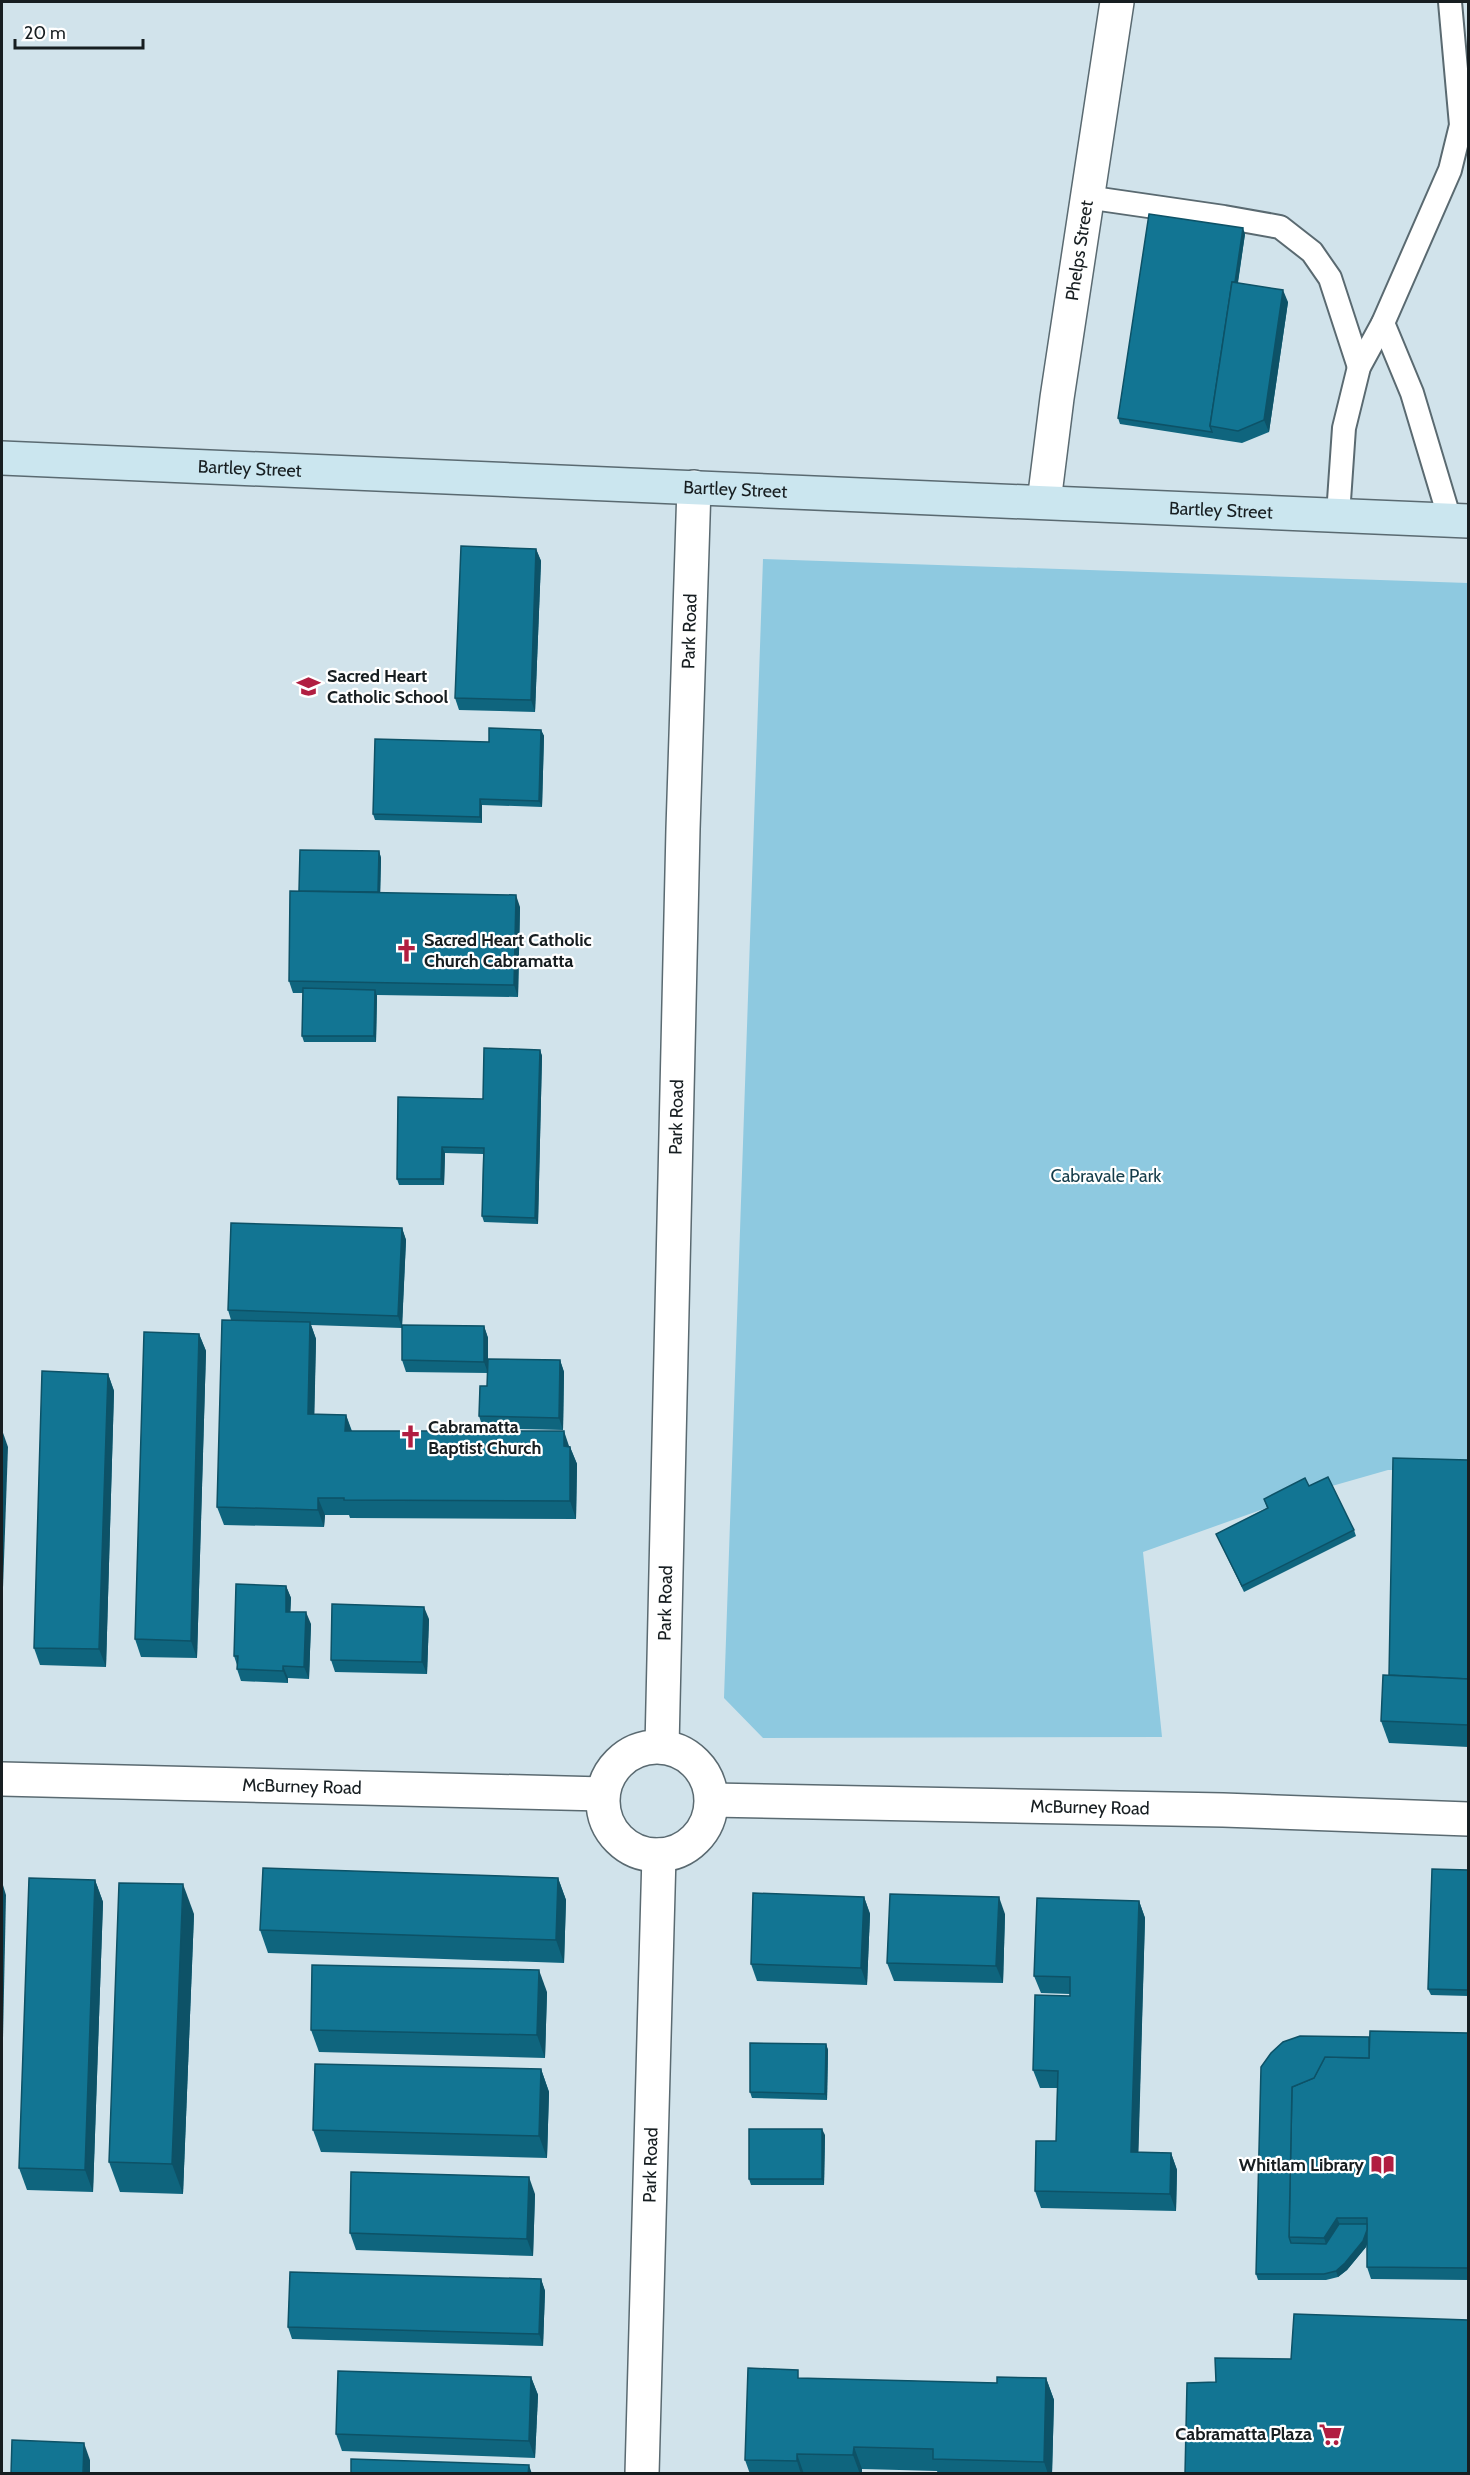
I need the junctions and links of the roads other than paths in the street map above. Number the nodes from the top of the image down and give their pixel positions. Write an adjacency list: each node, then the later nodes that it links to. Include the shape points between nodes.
1 (1117, 2): 3 (street, Phelps Street)
2 (1450, 2): 4 (lane, via 1461,125 1449,170)
3 (1086, 197): 5 (lane, via 1280,228 1312,252 1330,279); 8 (street, Phelps Street)
4 (1383, 323): 5 (lane); 10 (lane)
5 (1359, 367): 9 (lane, via 1344,428)
6 (2, 458): 7 (main road, Bartley Street)
7 (694, 488): 8 (main road, Bartley Street); 11 (street, Park Road)
8 (1044, 502): 9 (main road, Bartley Street)
9 (1338, 515): 10 (main road, Bartley Street)
10 (1459, 520)
11 (662, 1747): 13 (street, via 645,1748 616,1765); 14 (street, via 692,1758 710,1784)
12 (2, 1779): 13 (street, McBurney Road)
13 (603, 1794): 16 (street, via 603,1810 617,1838 643,1853)
14 (712, 1800): 15 (street, McBurney Road); 16 (street, via 709,1817 690,1844)
15 (1468, 1819)
16 (659, 1855): 17 (street, Park Road)
17 (642, 2474)

